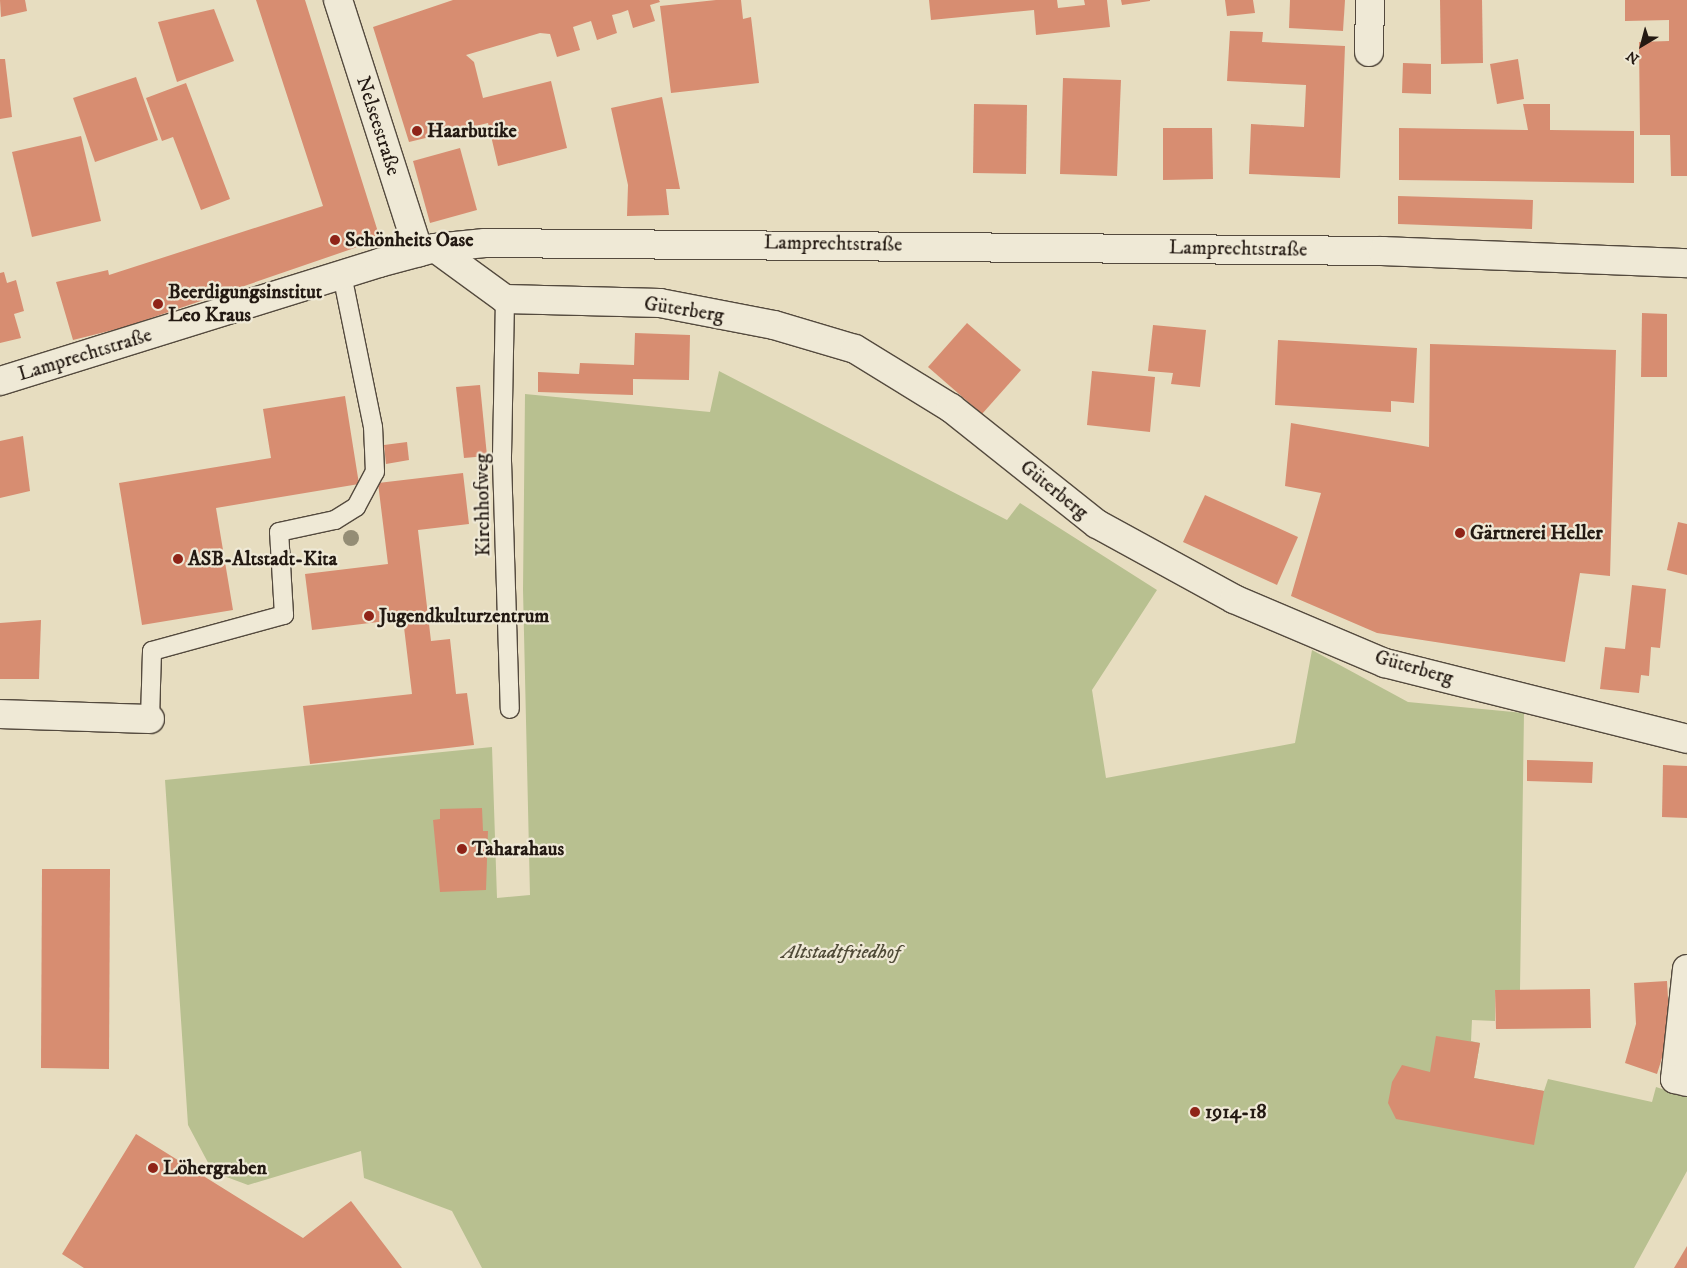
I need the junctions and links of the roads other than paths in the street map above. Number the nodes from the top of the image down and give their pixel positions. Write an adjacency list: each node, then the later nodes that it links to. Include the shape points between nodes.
1 (338, 0): 4 (street, Nelseestraße)
2 (1370, 0): 3 (street)
3 (1369, 52)
4 (427, 250): 5 (street, Lamprechtstraße, via 611,241 1313,250); 6 (street, Lamprechtstraße); 7 (street)
5 (1687, 263)
6 (342, 274): 8 (street, Lamprechtstraße); 11 (lane, via 373,426 375,472 356,507 335,520 279,532 284,615 152,651)
7 (505, 299): 9 (lane, Kirchhofweg, via 502,461); 12 (street, Güterberg, via 660,303 774,326 854,349 951,408 1097,524 1234,600 1385,663)
8 (0, 381)
9 (510, 709)
10 (0, 714): 11 (street)
11 (150, 718)
12 (1687, 739)
13 (1687, 969): 14 (street, via 1675,1079)
14 (1687, 1082)

